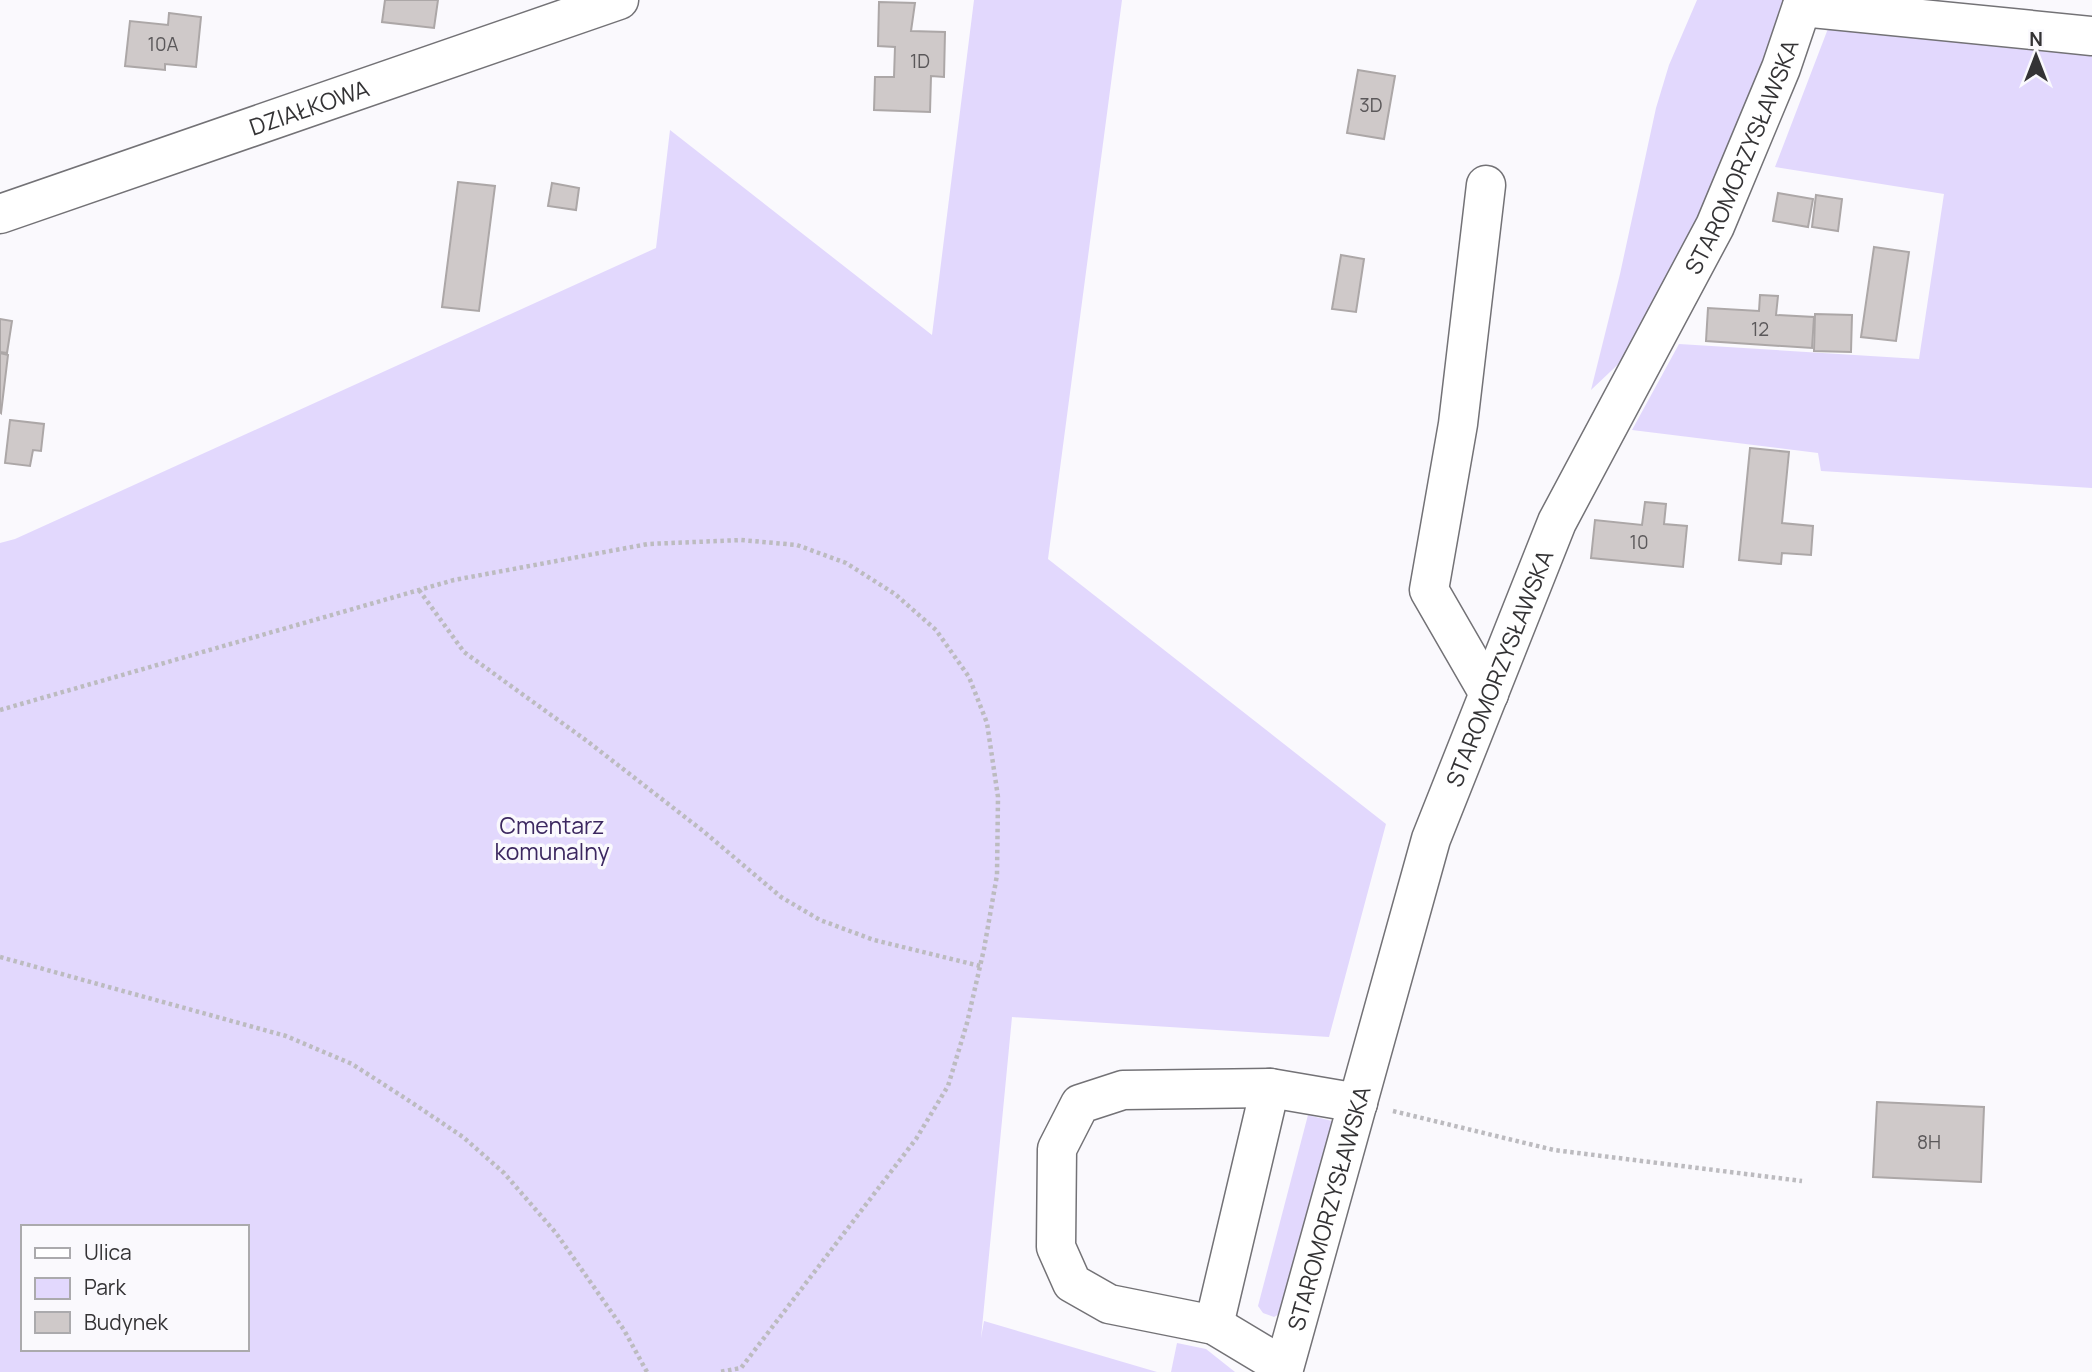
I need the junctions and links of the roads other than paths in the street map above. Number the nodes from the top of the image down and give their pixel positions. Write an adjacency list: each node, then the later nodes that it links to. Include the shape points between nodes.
1 (619, 0): 5 (street, DZIAŁKOWA)
2 (1803, 4): 3 (street); 6 (street, STAROMORZYSŁAWSKA, via 1715,226 1557,522)
3 (2092, 36)
4 (1486, 185): 6 (street, via 1458,424 1429,590)
5 (0, 214)
6 (1489, 694): 8 (street, STAROMORZYSŁAWSKA, via 1431,839)
7 (1270, 1088): 8 (street); 9 (street); 9 (street, via 1123,1090 1080,1104 1057,1149 1056,1247 1072,1283 1108,1304)
8 (1358, 1103): 10 (street, STAROMORZYSŁAWSKA)
9 (1214, 1325): 10 (street)
10 (1284, 1369)

